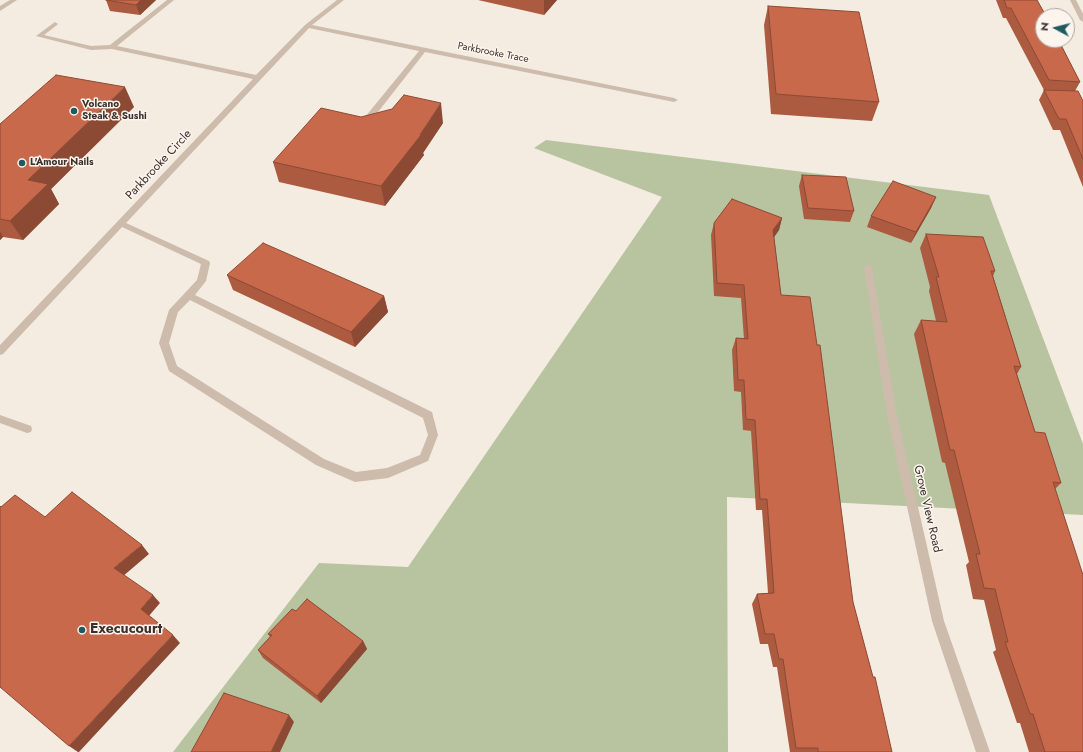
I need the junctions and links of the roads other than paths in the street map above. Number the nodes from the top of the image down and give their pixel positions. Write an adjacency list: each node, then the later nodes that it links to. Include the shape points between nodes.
1 (14, 0): 5 (street)
2 (171, 0): 9 (street)
3 (341, 0): 8 (street, Parkbrooke Circle)
4 (1073, 0): 6 (street)
5 (0, 9)
6 (1083, 20)
7 (55, 24): 9 (street, via 39,36 91,48)
8 (307, 26): 10 (street, Parkbrooke Trace); 11 (street, Parkbrooke Circle)
9 (112, 47): 11 (street)
10 (424, 50): 12 (street, Parkbrooke Trace); 13 (street)
11 (258, 78): 14 (street, Parkbrooke Circle)
12 (674, 100)
13 (362, 127)
14 (120, 223): 16 (street, via 206,263 201,281); 17 (street, Parkbrooke Circle)
15 (868, 267): 20 (street, Grove View Road, via 892,415 938,621)
16 (189, 296): 16 (street, via 174,310 164,343 173,368 320,462 355,477 388,473 424,458 434,435 428,415)
17 (1, 348)
18 (0, 419): 19 (street)
19 (27, 429)
20 (983, 752)

